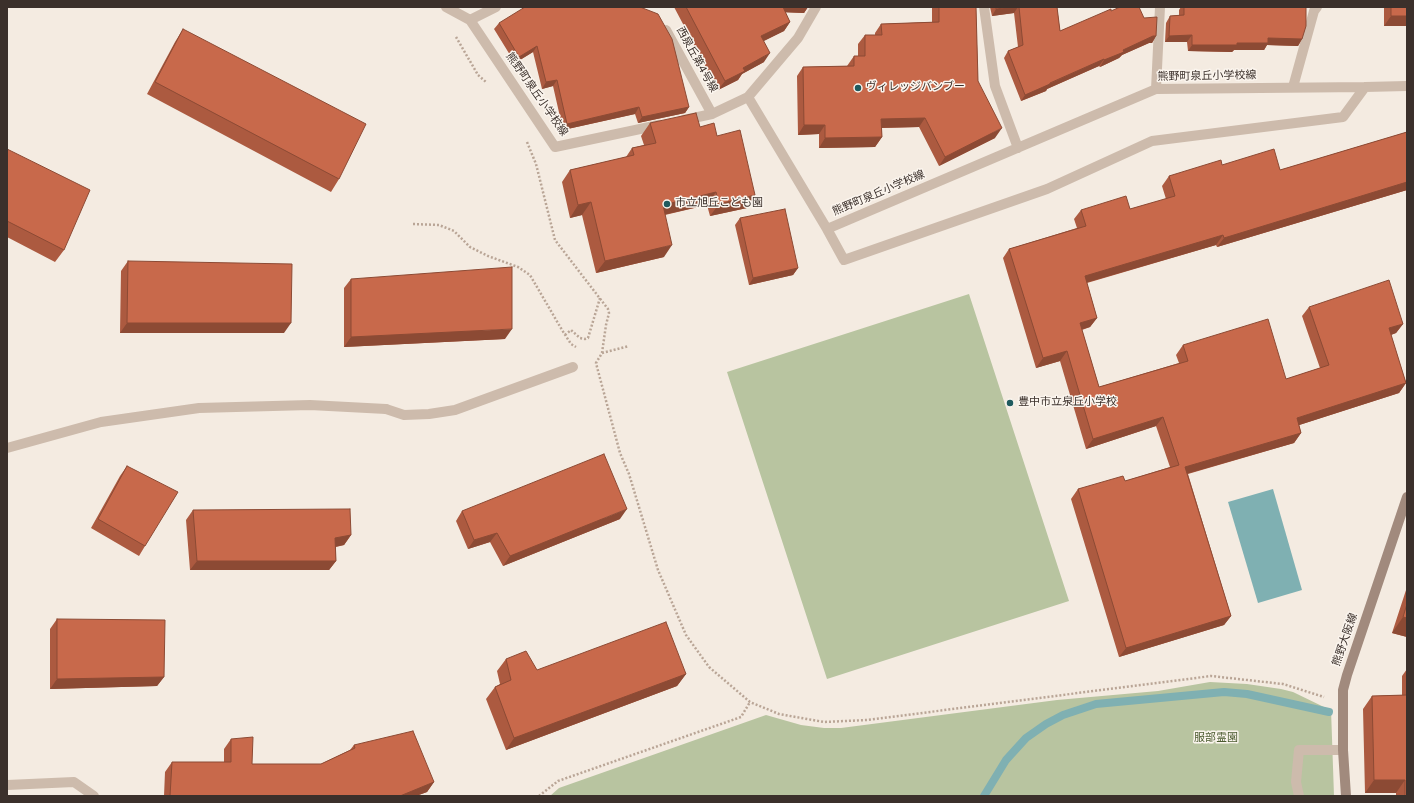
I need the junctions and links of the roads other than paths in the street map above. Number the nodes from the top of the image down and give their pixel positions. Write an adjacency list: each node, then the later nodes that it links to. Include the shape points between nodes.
1 (446, 7): 7 (street, 熊野町泉丘小学校線)
2 (496, 7): 7 (street)
3 (816, 7): 13 (street, via 798,38)
4 (984, 7): 15 (street, via 995,86)
5 (1160, 7): 12 (street)
6 (1318, 7): 10 (street, via 1314,11)
7 (470, 20): 14 (street, 熊野町泉丘小学校線, via 555,147)
8 (662, 22): 14 (street, 西泉丘第4号線)
9 (1407, 86): 11 (street, 熊野町泉丘小学校線)
10 (1293, 87): 11 (street, 熊野町泉丘小学校線); 12 (street, 熊野町泉丘小学校線)
11 (1365, 87): 16 (street, via 1343,117 1152,141 1047,189 844,260)
12 (1156, 89): 15 (street, 熊野町泉丘小学校線)
13 (748, 97): 14 (street, 熊野町泉丘小学校線); 16 (street, 熊野町泉丘小学校線)
14 (712, 114)
15 (1018, 148): 16 (street, 熊野町泉丘小学校線)
16 (827, 230)
17 (573, 367): 18 (street, via 455,410 429,414 310,405 199,408 101,422)
18 (7, 448)
19 (1407, 497): 20 (main road, 熊野大阪線, via 1343,690)
20 (1343, 750): 23 (street, via 1299,750 1296,782); 24 (main road, 熊野大阪線)
21 (7, 785): 22 (street, via 74,782)
22 (94, 796)
23 (1299, 796)
24 (1346, 796)

